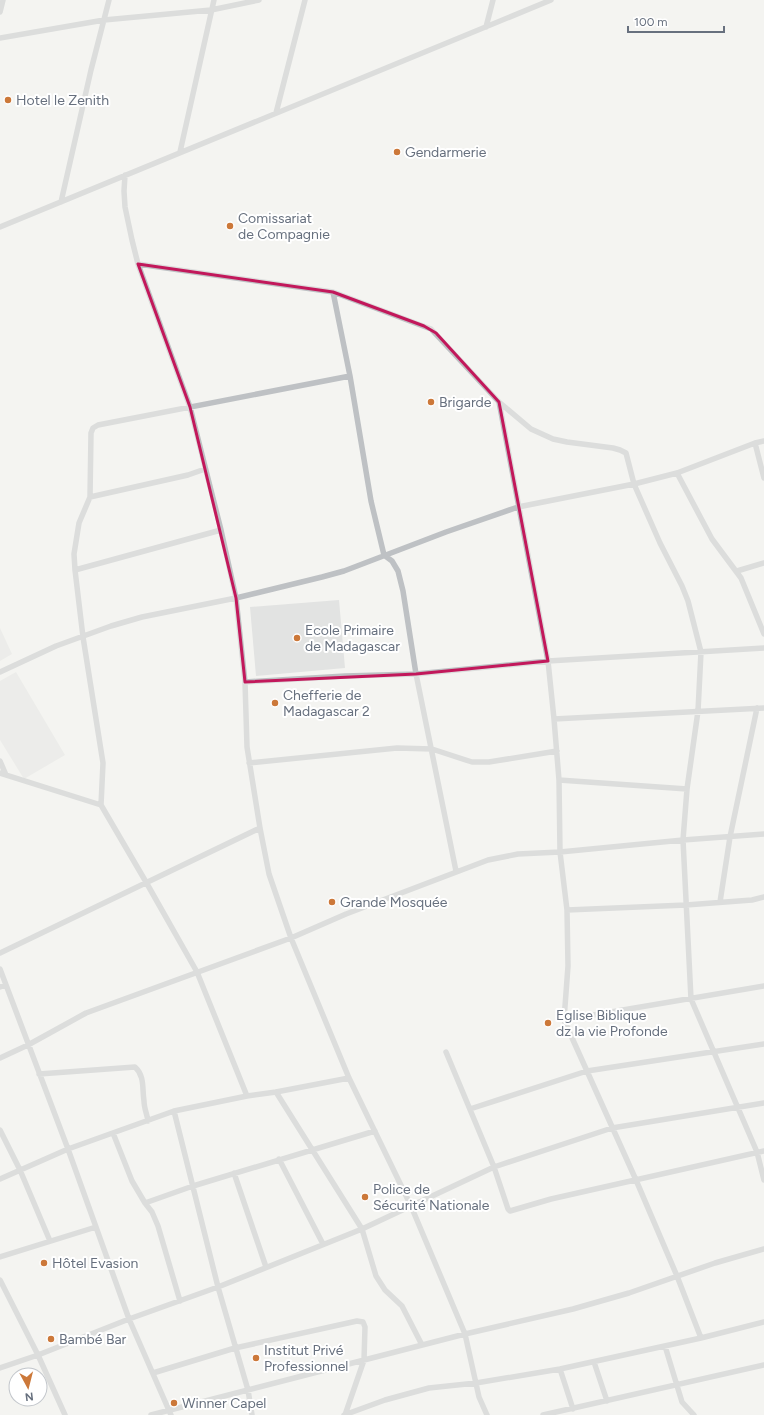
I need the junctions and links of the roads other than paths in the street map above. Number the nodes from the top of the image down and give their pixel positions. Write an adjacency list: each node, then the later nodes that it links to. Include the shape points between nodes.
1 (3, 0): 9 (street)
2 (109, 0): 10 (street)
3 (214, 0): 8 (street)
4 (258, 0): 8 (street)
5 (305, 0): 13 (street)
6 (493, 0): 11 (street)
7 (551, 0): 11 (street)
8 (211, 10): 10 (street); 14 (street)
9 (0, 12)
10 (104, 20): 12 (street); 16 (street)
11 (486, 27): 13 (street)
12 (0, 38)
13 (276, 113): 14 (street)
14 (180, 152): 15 (street)
15 (126, 175): 16 (street); 18 (street, via 125,207)
16 (61, 202): 17 (street)
17 (0, 227)
18 (138, 264): 19 (street); 22 (street)
19 (333, 292): 20 (street); 21 (street, via 431,329)
20 (350, 376): 22 (street); 32 (street, via 371,501)
21 (499, 402): 28 (street, via 531,429 553,439 626,453); 30 (street)
22 (190, 407): 25 (street); 29 (street, via 93,428)
23 (764, 440): 24 (street)
24 (755, 443): 26 (street); 27 (street)
25 (205, 469): 29 (street); 31 (street)
26 (676, 473): 28 (street); 35 (street, via 712,539)
27 (764, 478)
28 (634, 484): 30 (street); 40 (street, via 688,601)
29 (90, 497): 34 (street, via 80,523 74,554)
30 (518, 507): 32 (street); 41 (street)
31 (221, 530): 34 (street); 36 (street)
32 (384, 556): 36 (street, via 344,571); 43 (street, via 392,561 398,571)
33 (764, 563): 35 (street)
34 (75, 570): 38 (street)
35 (737, 571): 37 (street)
36 (236, 598): 38 (street, via 142,617); 44 (street)
37 (764, 634)
38 (82, 637): 42 (street); 57 (street, via 103,763)
39 (764, 648): 40 (street)
40 (701, 652): 41 (street); 47 (street)
41 (548, 661): 43 (street); 48 (street)
42 (0, 672)
43 (416, 674): 44 (street); 49 (street)
44 (245, 682): 52 (street)
45 (757, 708): 46 (street); 47 (street); 60 (street)
46 (764, 708)
47 (698, 711): 48 (street); 56 (street)
48 (554, 719): 50 (street)
49 (432, 749): 50 (street, via 472,762 489,762); 52 (street, via 397,748); 63 (street)
50 (557, 750): 55 (street)
51 (0, 761): 54 (street)
52 (249, 763): 58 (street)
53 (0, 774): 54 (street)
54 (6, 775): 57 (street)
55 (559, 780): 56 (street); 62 (street)
56 (688, 789): 61 (street)
57 (101, 805): 64 (street)
58 (260, 828): 64 (street); 69 (street, via 269,874)
59 (764, 834): 60 (street)
60 (730, 837): 61 (street); 66 (street)
61 (683, 840): 62 (street); 67 (street)
62 (560, 852): 63 (street, via 518,854 488,860); 68 (street)
63 (456, 871): 69 (street)
64 (146, 882): 70 (street); 72 (street)
65 (764, 897): 66 (street)
66 (720, 902): 67 (street)
67 (686, 905): 68 (street); 75 (street)
68 (566, 910): 76 (street, via 568,966)
69 (291, 938): 72 (street); 84 (street)
70 (0, 953)
71 (0, 969): 73 (street)
72 (197, 972): 78 (street, via 86,1013); 86 (street)
73 (3, 986): 78 (street)
74 (764, 986): 75 (street)
75 (691, 999): 76 (street); 80 (street)
76 (564, 1020): 82 (street)
77 (764, 1044): 80 (street)
78 (28, 1045): 81 (street); 83 (street)
79 (446, 1052): 89 (street)
80 (715, 1052): 82 (street); 88 (street)
81 (0, 1058)
82 (587, 1071): 89 (street); 92 (street)
83 (39, 1074): 91 (street, via 135,1067 143,1083); 96 (street)
84 (349, 1078): 85 (street); 94 (street)
85 (276, 1092): 86 (street); 97 (street)
86 (247, 1096): 90 (street)
87 (764, 1103): 88 (street)
88 (739, 1107): 92 (street); 99 (street)
89 (470, 1109): 101 (street)
90 (174, 1111): 91 (street); 107 (street)
91 (148, 1121): 95 (street)
92 (612, 1128): 101 (street); 105 (street)
93 (0, 1130): 102 (street)
94 (375, 1131): 97 (street); 109 (street)
95 (113, 1133): 96 (street); 108 (street, via 132,1181)
96 (68, 1149): 102 (street); 110 (street)
97 (312, 1149): 100 (street); 111 (street)
98 (764, 1151): 99 (street)
99 (757, 1152): 105 (street); 106 (street)
100 (280, 1159): 103 (street); 113 (street)
101 (494, 1167): 105 (street, via 510,1211); 109 (street)
102 (20, 1170): 104 (street); 112 (street)
103 (234, 1173): 107 (street); 116 (street)
104 (0, 1179)
105 (636, 1180): 117 (street)
106 (764, 1180)
107 (193, 1186): 108 (street); 119 (street)
108 (145, 1203): 120 (street, via 158,1226)
109 (412, 1206): 111 (street); 123 (street)
110 (96, 1227): 112 (street); 121 (street)
111 (362, 1229): 113 (street); 125 (street, via 376,1276 385,1290 402,1306)
112 (50, 1241): 115 (street)
113 (323, 1244): 116 (street)
114 (764, 1249): 117 (street)
115 (0, 1257)
116 (266, 1267): 119 (street)
117 (677, 1276): 123 (street, via 573,1309); 124 (street)
118 (0, 1280): 128 (street)
119 (218, 1287): 120 (street); 127 (street)
120 (180, 1301): 121 (street)
121 (130, 1319): 128 (street); 134 (street)
122 (764, 1322): 124 (street)
123 (465, 1334): 125 (street); 135 (street)
124 (701, 1338): 126 (street)
125 (422, 1345): 129 (street)
126 (665, 1346): 130 (street); 136 (street)
127 (235, 1348): 129 (street, via 357,1321 363,1322 364,1327); 134 (street); 137 (street)
128 (38, 1355): 132 (street); 141 (street)
129 (364, 1360): 137 (street); 144 (street)
130 (594, 1362): 133 (street); 138 (street)
131 (764, 1365): 136 (street)
132 (0, 1368)
133 (560, 1369): 135 (street); 139 (street)
134 (153, 1374): 140 (street)
135 (476, 1383): 144 (street, via 429,1388); 145 (street, via 481,1404)
136 (677, 1384): 138 (street); 147 (street, via 682,1402)
137 (248, 1390): 140 (street); 143 (street)
138 (607, 1401): 139 (street)
139 (573, 1409): 146 (street)
140 (170, 1412): 142 (street)
141 (66, 1415)
142 (151, 1415)
143 (252, 1415)
144 (344, 1415)
145 (487, 1415)
146 (543, 1415)
147 (694, 1415)

